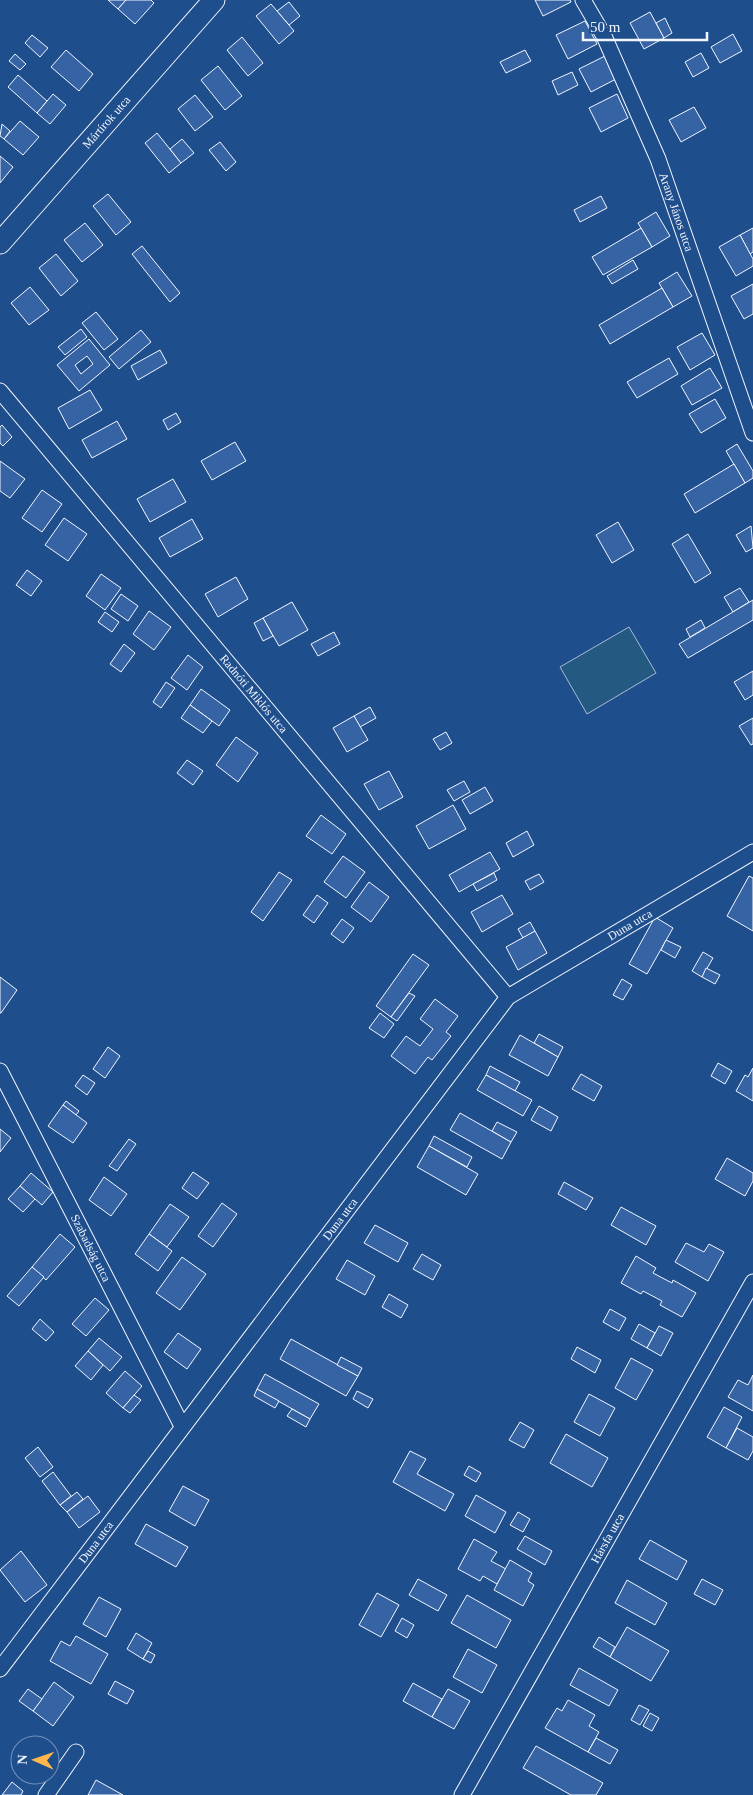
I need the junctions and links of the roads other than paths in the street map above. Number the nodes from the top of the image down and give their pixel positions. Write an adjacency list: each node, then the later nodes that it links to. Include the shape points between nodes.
1 (214, 0): 3 (main road, Mártírok utca)
2 (583, 0): 5 (street, Arany János utca, via 604,36 658,159)
3 (0, 243)
4 (0, 391): 7 (street, Radnóti Miklós utca)
5 (753, 433)
6 (753, 852): 7 (street, Duna utca)
7 (508, 997): 10 (street, Duna utca)
8 (0, 1071): 10 (street, Szabadság utca)
9 (753, 1282): 14 (street, Hársfa utca)
10 (182, 1426): 11 (street, Duna utca)
11 (0, 1669)
12 (76, 1752): 13 (street)
13 (46, 1795)
14 (462, 1795)

